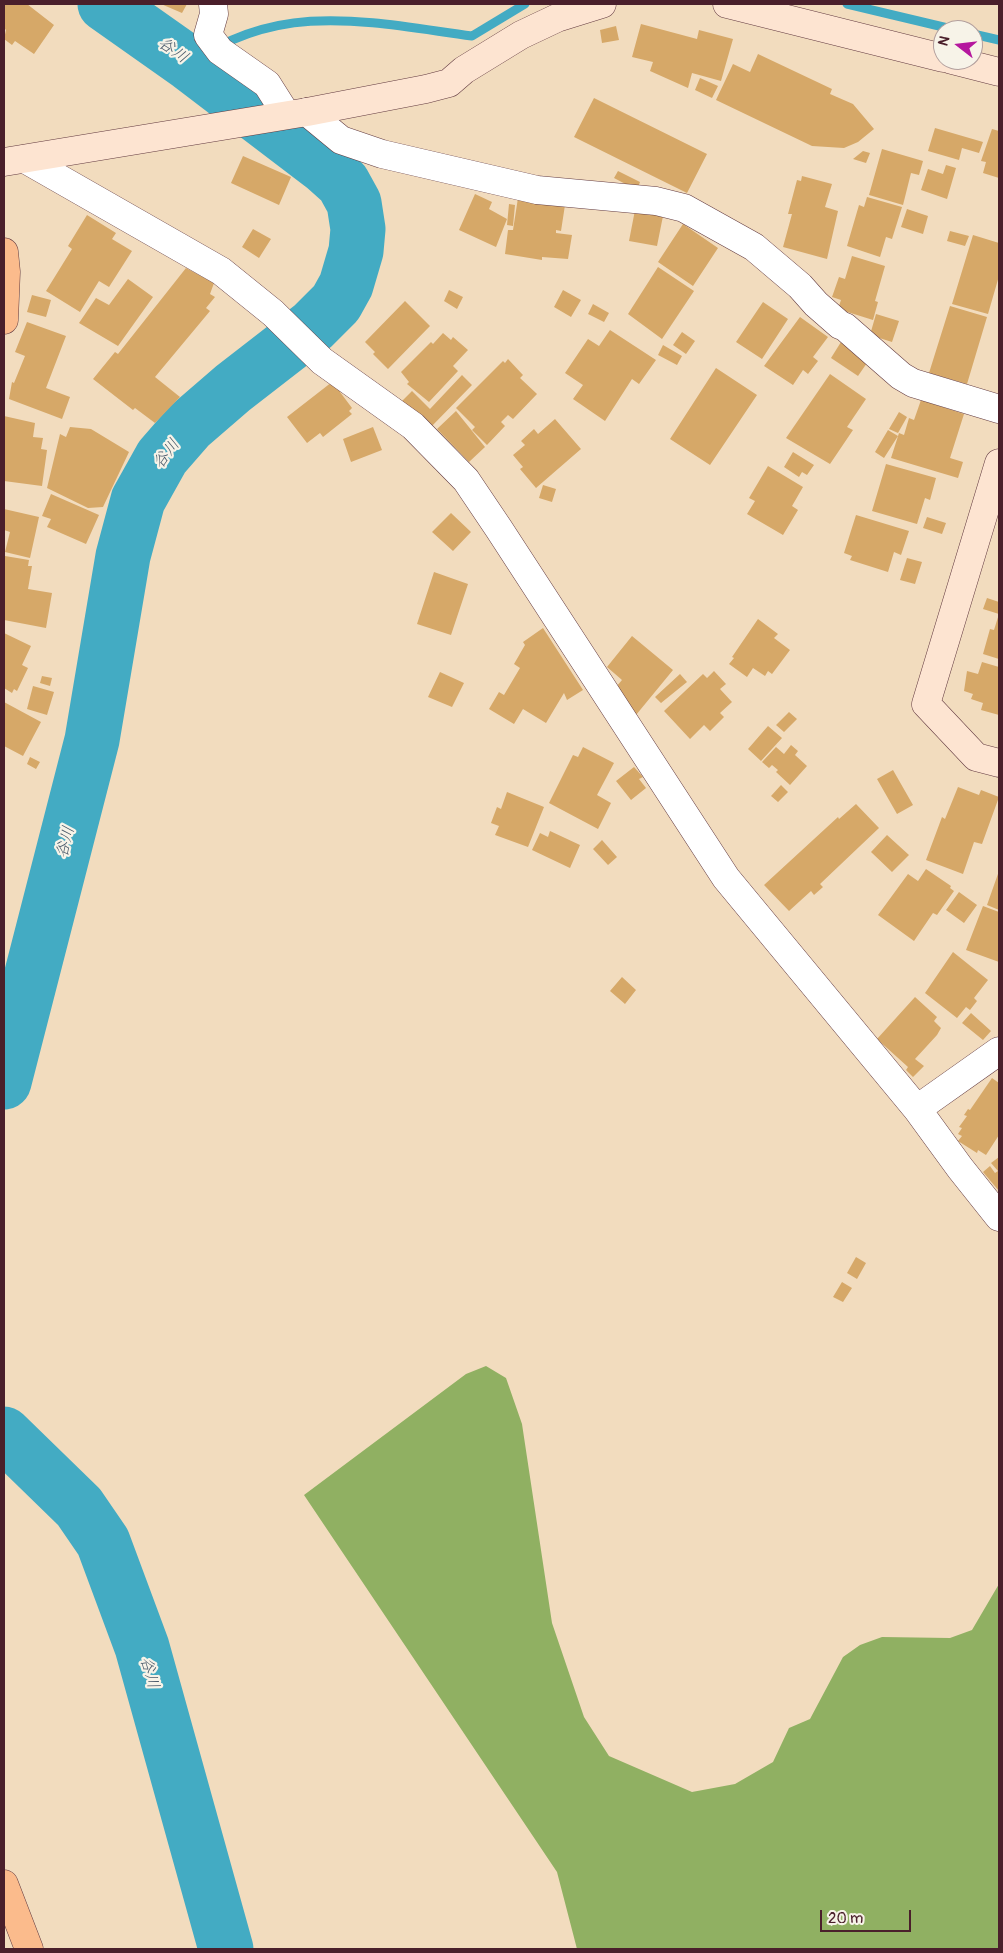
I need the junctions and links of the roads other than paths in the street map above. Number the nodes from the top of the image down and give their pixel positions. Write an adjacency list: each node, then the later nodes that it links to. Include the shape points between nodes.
1 (213, 4): 7 (street, via 214,43 266,84)
2 (602, 4): 7 (street, via 520,34 449,83)
3 (727, 4): 4 (street)
4 (933, 56)
5 (983, 68): 6 (street)
6 (999, 72)
7 (292, 113): 8 (street); 11 (street, via 341,140 382,154 537,190 656,201 684,208 761,253 901,376 913,383)
8 (14, 161): 15 (street, via 221,271 273,313 322,362 413,426 466,480 726,878)
9 (4, 252): 10 (main road)
10 (4, 320)
11 (999, 409)
12 (999, 463): 13 (street, via 926,704 976,757)
13 (999, 763)
14 (999, 1051): 15 (street)
15 (917, 1109): 16 (street)
16 (999, 1217)
17 (4, 1884): 18 (main road)
18 (29, 1949)

